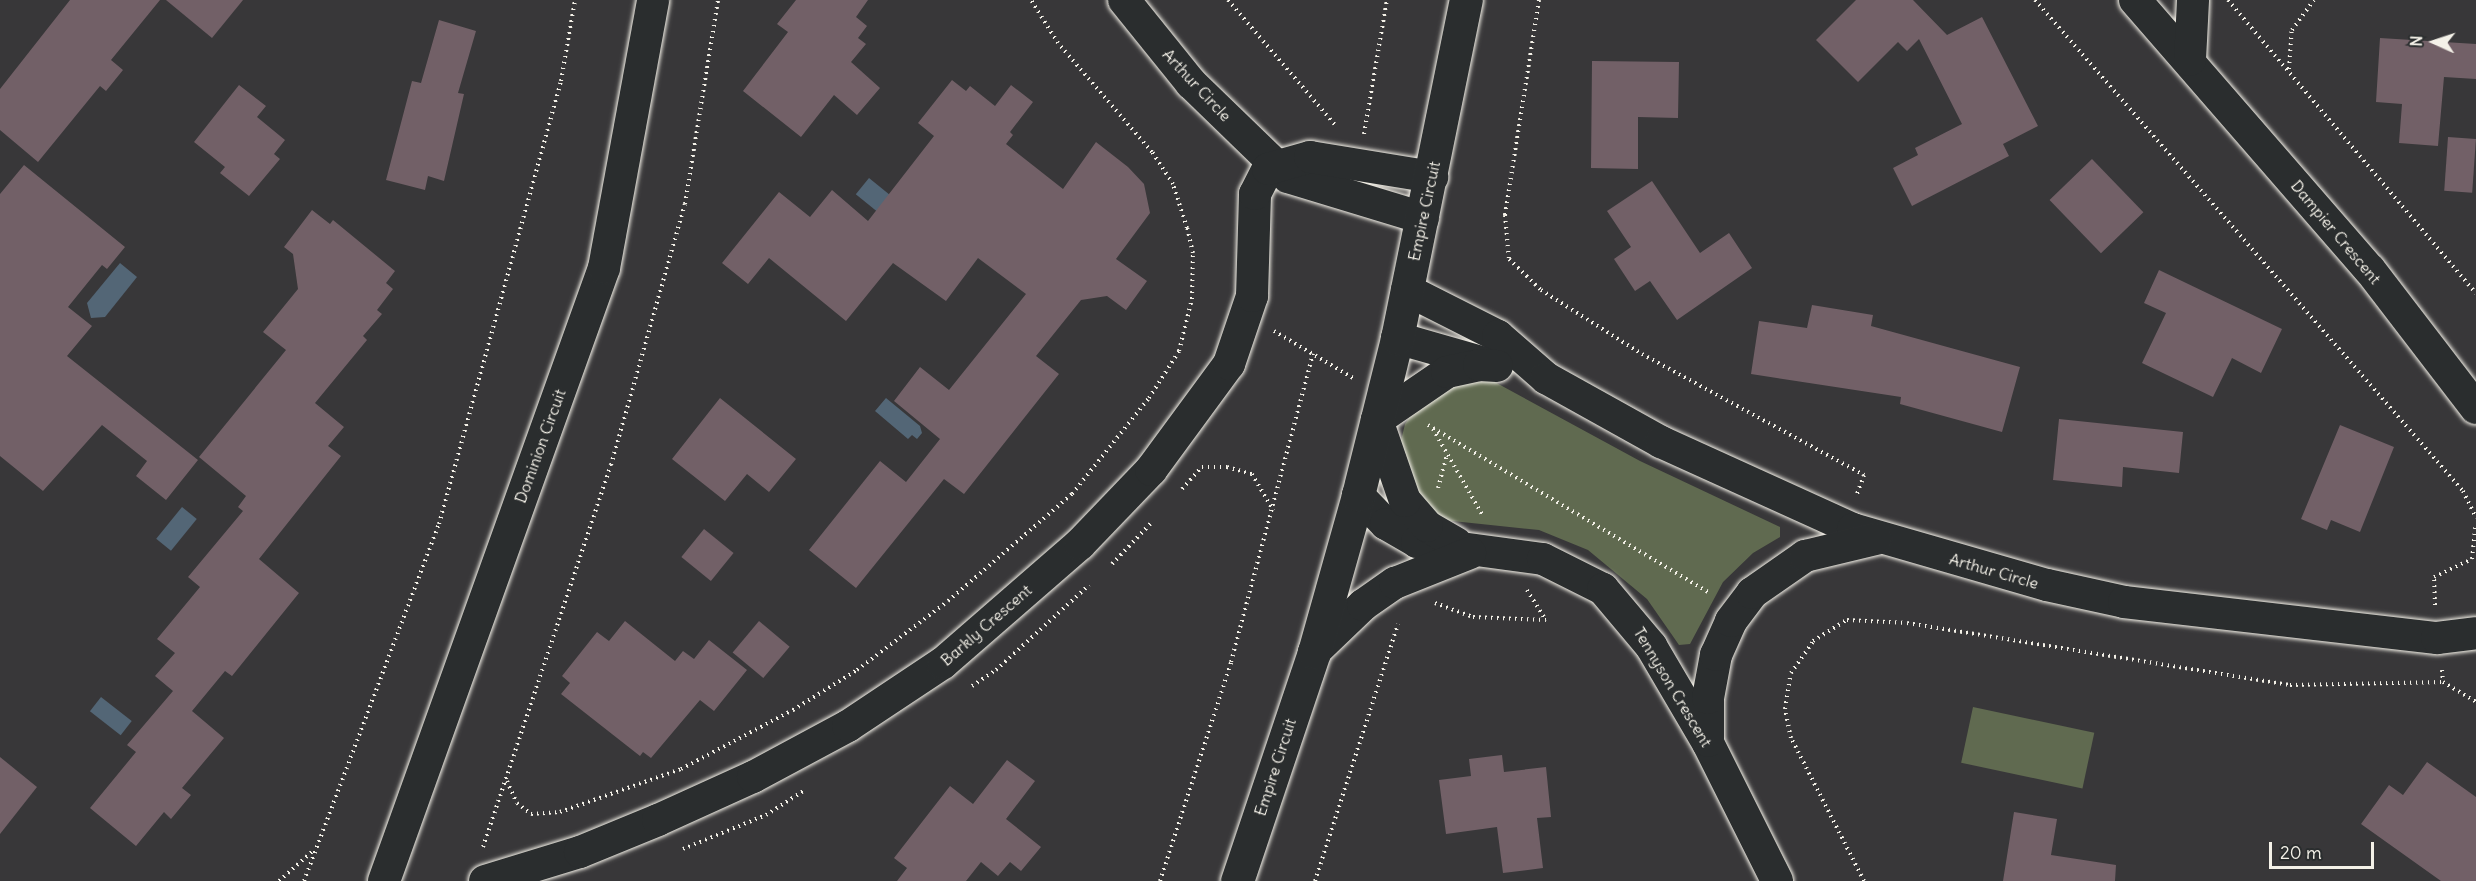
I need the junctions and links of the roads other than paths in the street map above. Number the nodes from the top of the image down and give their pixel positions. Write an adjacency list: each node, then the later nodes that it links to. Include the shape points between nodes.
1 (653, 0): 26 (street, Dominion Circuit, via 603,268)
2 (1124, 0): 7 (street, Arthur Circle, via 1176,66)
3 (1466, 0): 8 (street, Empire Circuit)
4 (2135, 0): 6 (street, Dampier Crescent)
5 (2193, 0): 6 (street)
6 (2190, 60): 15 (street, Dampier Crescent, via 2370,270)
7 (1274, 166): 8 (street, via 1310,157); 9 (street, Arthur Circle, via 1310,187); 25 (street, Barkly Crescent, via 1260,179 1255,194 1254,279 1248,315 1220,380 1151,470 1080,544 943,663 848,726 753,777 580,852)
8 (1432, 177): 9 (street, Empire Circuit)
9 (1422, 218): 10 (street, Empire Circuit)
10 (1407, 290): 11 (street, Empire Circuit); 13 (street, Arthur Circle, via 1498,336)
11 (1397, 338): 12 (street, Arthur Circle); 14 (street, Empire Circuit)
12 (1497, 366): 13 (street, Arthur Circle); 14 (street, via 1479,365 1447,372)
13 (1546, 378): 17 (street, Arthur Circle, via 1661,442 1845,526)
14 (1385, 408): 16 (street, Empire Circuit); 18 (street, Tennyson Crescent, via 1400,490 1412,510 1445,538)
15 (2476, 408)
16 (1358, 495): 18 (street, Tennyson Crescent, via 1406,537 1438,547); 22 (street, Empire Circuit)
17 (1883, 538): 21 (street, Arthur Circle, via 2124,602); 24 (street, via 1836,545 1805,556 1764,582 1738,610 1713,668)
18 (1476, 551): 22 (street, Empire Circuit, via 1395,583 1363,605); 24 (street, Tennyson Crescent, via 1543,559 1603,589 1651,646)
19 (2476, 615): 21 (street)
20 (2476, 633): 21 (street, Arthur Circle)
21 (2437, 638): 23 (street)
22 (1314, 652): 27 (street, Empire Circuit)
23 (2476, 652)
24 (1708, 743): 28 (street, Tennyson Crescent)
25 (482, 870)
26 (384, 881)
27 (1237, 881)
28 (1777, 881)

